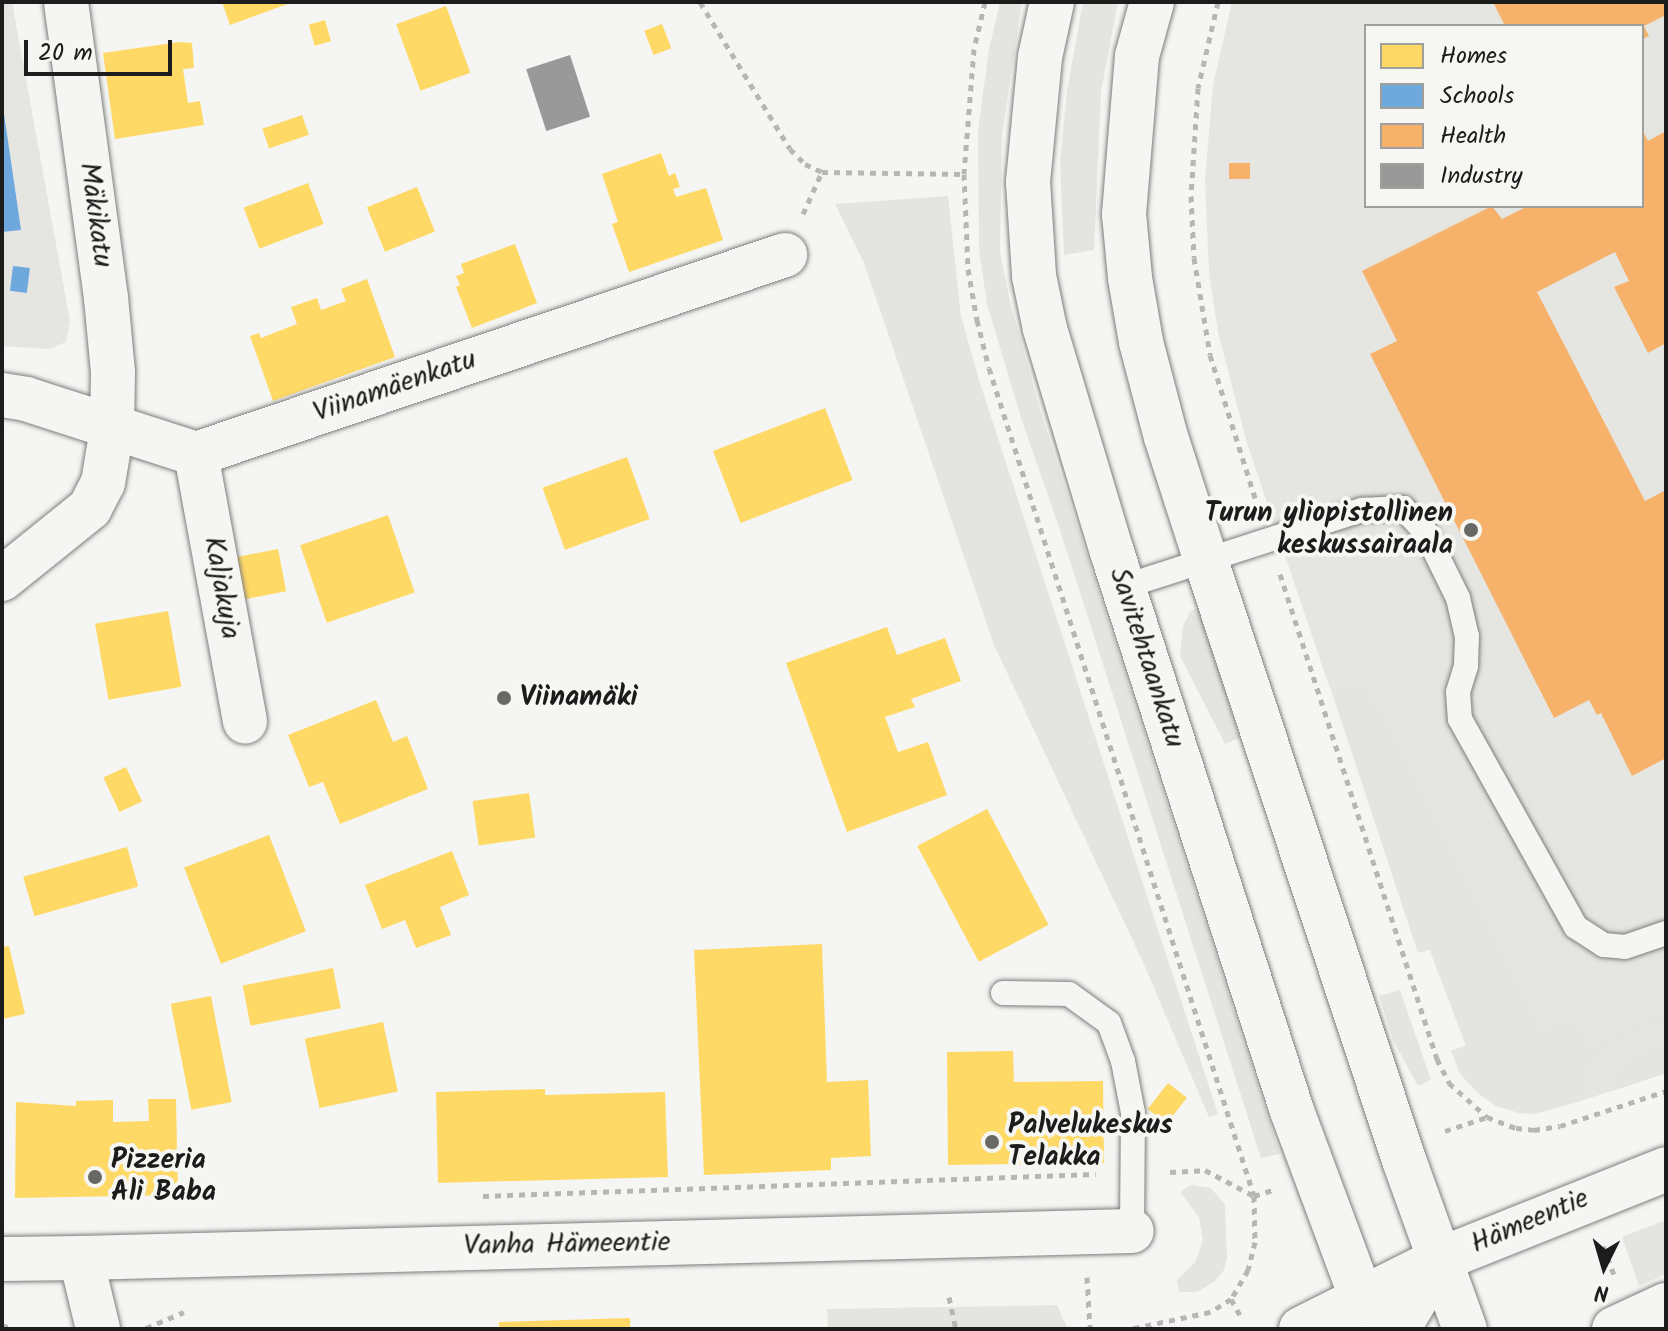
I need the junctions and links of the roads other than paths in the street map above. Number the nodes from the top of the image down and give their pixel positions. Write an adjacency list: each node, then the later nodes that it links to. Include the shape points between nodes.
1 (66, 2): 6 (main road, Mäkikatu, via 106,298)
2 (1052, 2): 10 (main road, Savitehtaankatu, via 1040,57 1028,182 1034,276 1064,397)
3 (1152, 2): 8 (main road, via 1137,56 1128,145 1124,214 1130,278 1166,437)
4 (785, 255): 7 (main road, Viinamäenkatu)
5 (2, 395): 6 (main road)
6 (112, 429): 7 (main road); 9 (main road, Mäkikatu, via 103,483 90,508)
7 (196, 454): 11 (main road, Kaljakuja)
8 (1206, 561): 10 (lane); 12 (lane, via 1362,510 1403,508 1426,533 1458,598 1467,636 1458,692 1460,719 1576,927 1604,945 1625,947); 18 (main road)
9 (2, 579)
10 (1123, 587): 20 (main road, Savitehtaankatu, via 1292,1111)
11 (245, 722)
12 (1666, 933)
13 (1003, 993): 15 (lane, via 1069,994 1109,1023 1133,1113)
14 (1666, 1169): 18 (main road, Hämeentie)
15 (1132, 1231): 16 (main road, Vanha Hämeentie)
16 (81, 1258): 17 (main road, Vanha Hämeentie); 21 (main road)
17 (2, 1259)
18 (1439, 1260): 20 (main road, Hämeentie); 23 (main road, Hämeentie); 24 (main road)
19 (1666, 1305): 25 (main road)
20 (1366, 1314): 22 (main road, Hämeentie)
21 (98, 1329)
22 (1301, 1329)
23 (1398, 1329)
24 (1465, 1329)
25 (1614, 1329)

